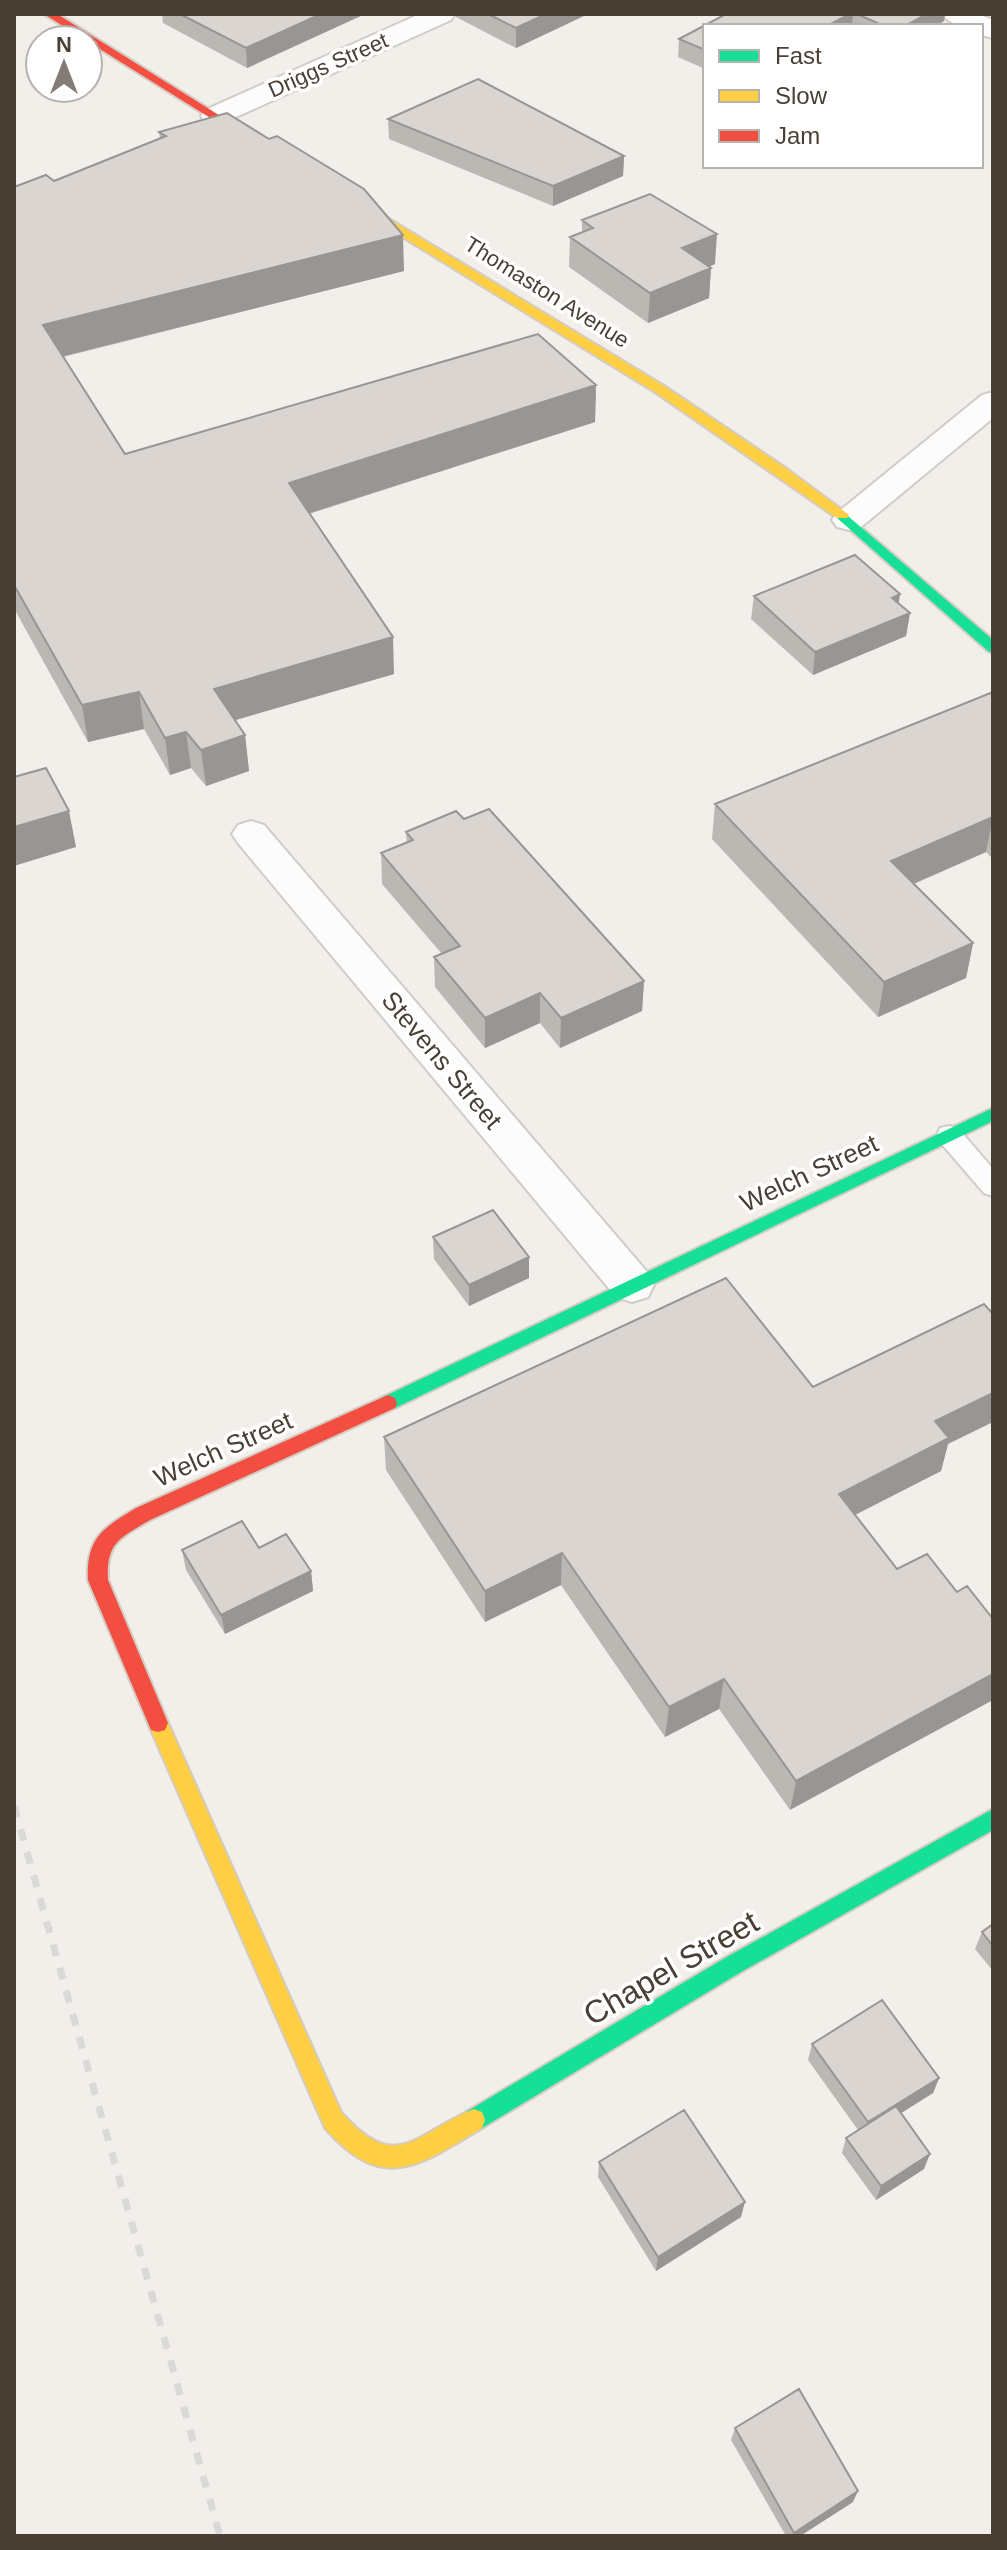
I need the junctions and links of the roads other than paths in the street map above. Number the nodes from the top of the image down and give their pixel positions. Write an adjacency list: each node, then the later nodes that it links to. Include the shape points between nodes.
1 (49, 14): 5 (street)
2 (442, 14): 5 (street, Driggs Street)
3 (955, 14): 4 (street)
4 (979, 24)
5 (215, 116): 6 (street)
6 (280, 156)
7 (333, 188): 9 (street, Thomaston Avenue, via 735,440)
8 (993, 402): 9 (street)
9 (849, 520): 10 (street, Thomaston Avenue)
10 (993, 648)
11 (251, 834): 15 (street, Stevens Street)
12 (993, 1114): 13 (street, Welch Street)
13 (949, 1135): 14 (lane); 15 (street, Welch Street)
14 (993, 1186)
15 (632, 1285): 17 (street, Welch Street, via 143,1514 107,1537 95,1557 98,1580 203,1830 333,2120 361,2153)
16 (993, 1819): 17 (street, Chapel Street, via 733,1965 438,2141 416,2153)
17 (377, 2159)

